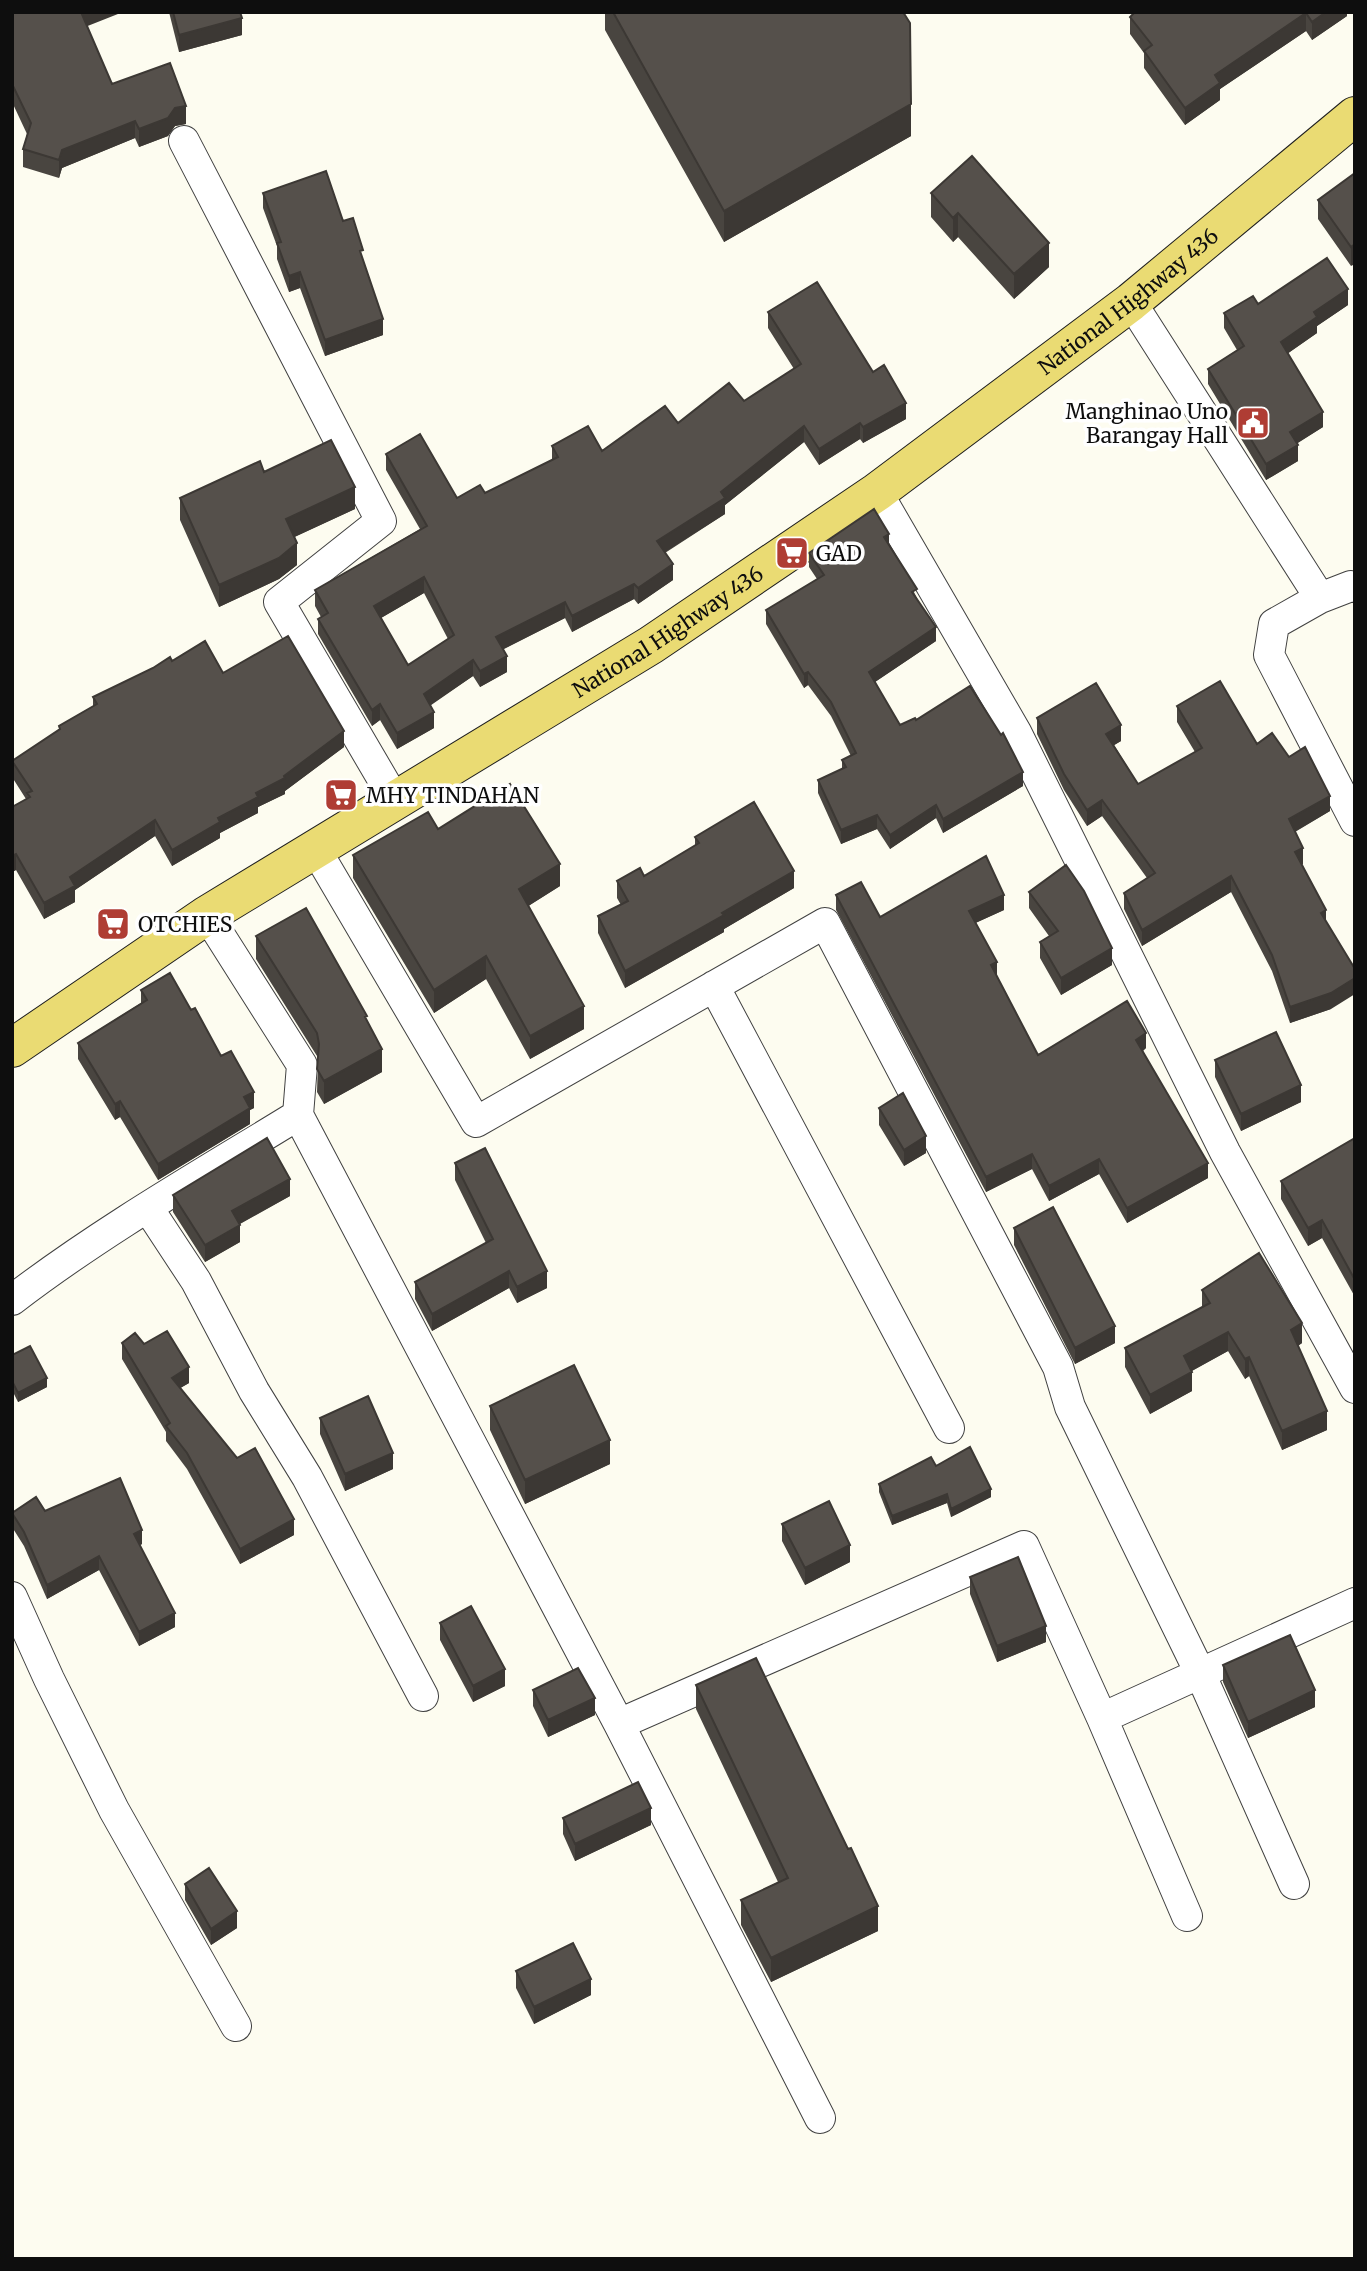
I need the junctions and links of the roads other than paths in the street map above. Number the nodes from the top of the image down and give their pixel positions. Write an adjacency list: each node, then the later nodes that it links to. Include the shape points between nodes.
1 (1355, 116): 3 (main road, National Highway 436)
2 (184, 141): 7 (street, via 381,521 279,602)
3 (1131, 302): 4 (main road, National Highway 436); 6 (street)
4 (877, 492): 7 (main road, National Highway 436, via 651,645); 16 (street, via 1016,732 1225,1152)
5 (1355, 587): 6 (street)
6 (1320, 598): 8 (street, via 1274,624 1269,655)
7 (396, 802): 9 (main road, National Highway 436)
8 (1355, 821)
9 (316, 850): 10 (main road, National Highway 436); 11 (street, via 476,1122)
10 (207, 915): 12 (main road, National Highway 436); 13 (street, via 302,1065)
11 (714, 986): 17 (street); 20 (street, via 825,923 1058,1367 1070,1407)
12 (12, 1048)
13 (298, 1115): 14 (street); 23 (street)
14 (148, 1208): 15 (street); 21 (street, via 196,1281 254,1391 307,1477)
15 (12, 1300)
16 (1355, 1388)
17 (949, 1428)
18 (12, 1597): 26 (street, via 114,1810)
19 (1355, 1603): 20 (street)
20 (1200, 1673): 22 (street); 24 (street)
21 (423, 1696)
22 (1102, 1718): 23 (street, via 1024,1546); 25 (street)
23 (619, 1724): 27 (street)
24 (1294, 1884)
25 (1187, 1916)
26 (236, 2026)
27 (820, 2118)

